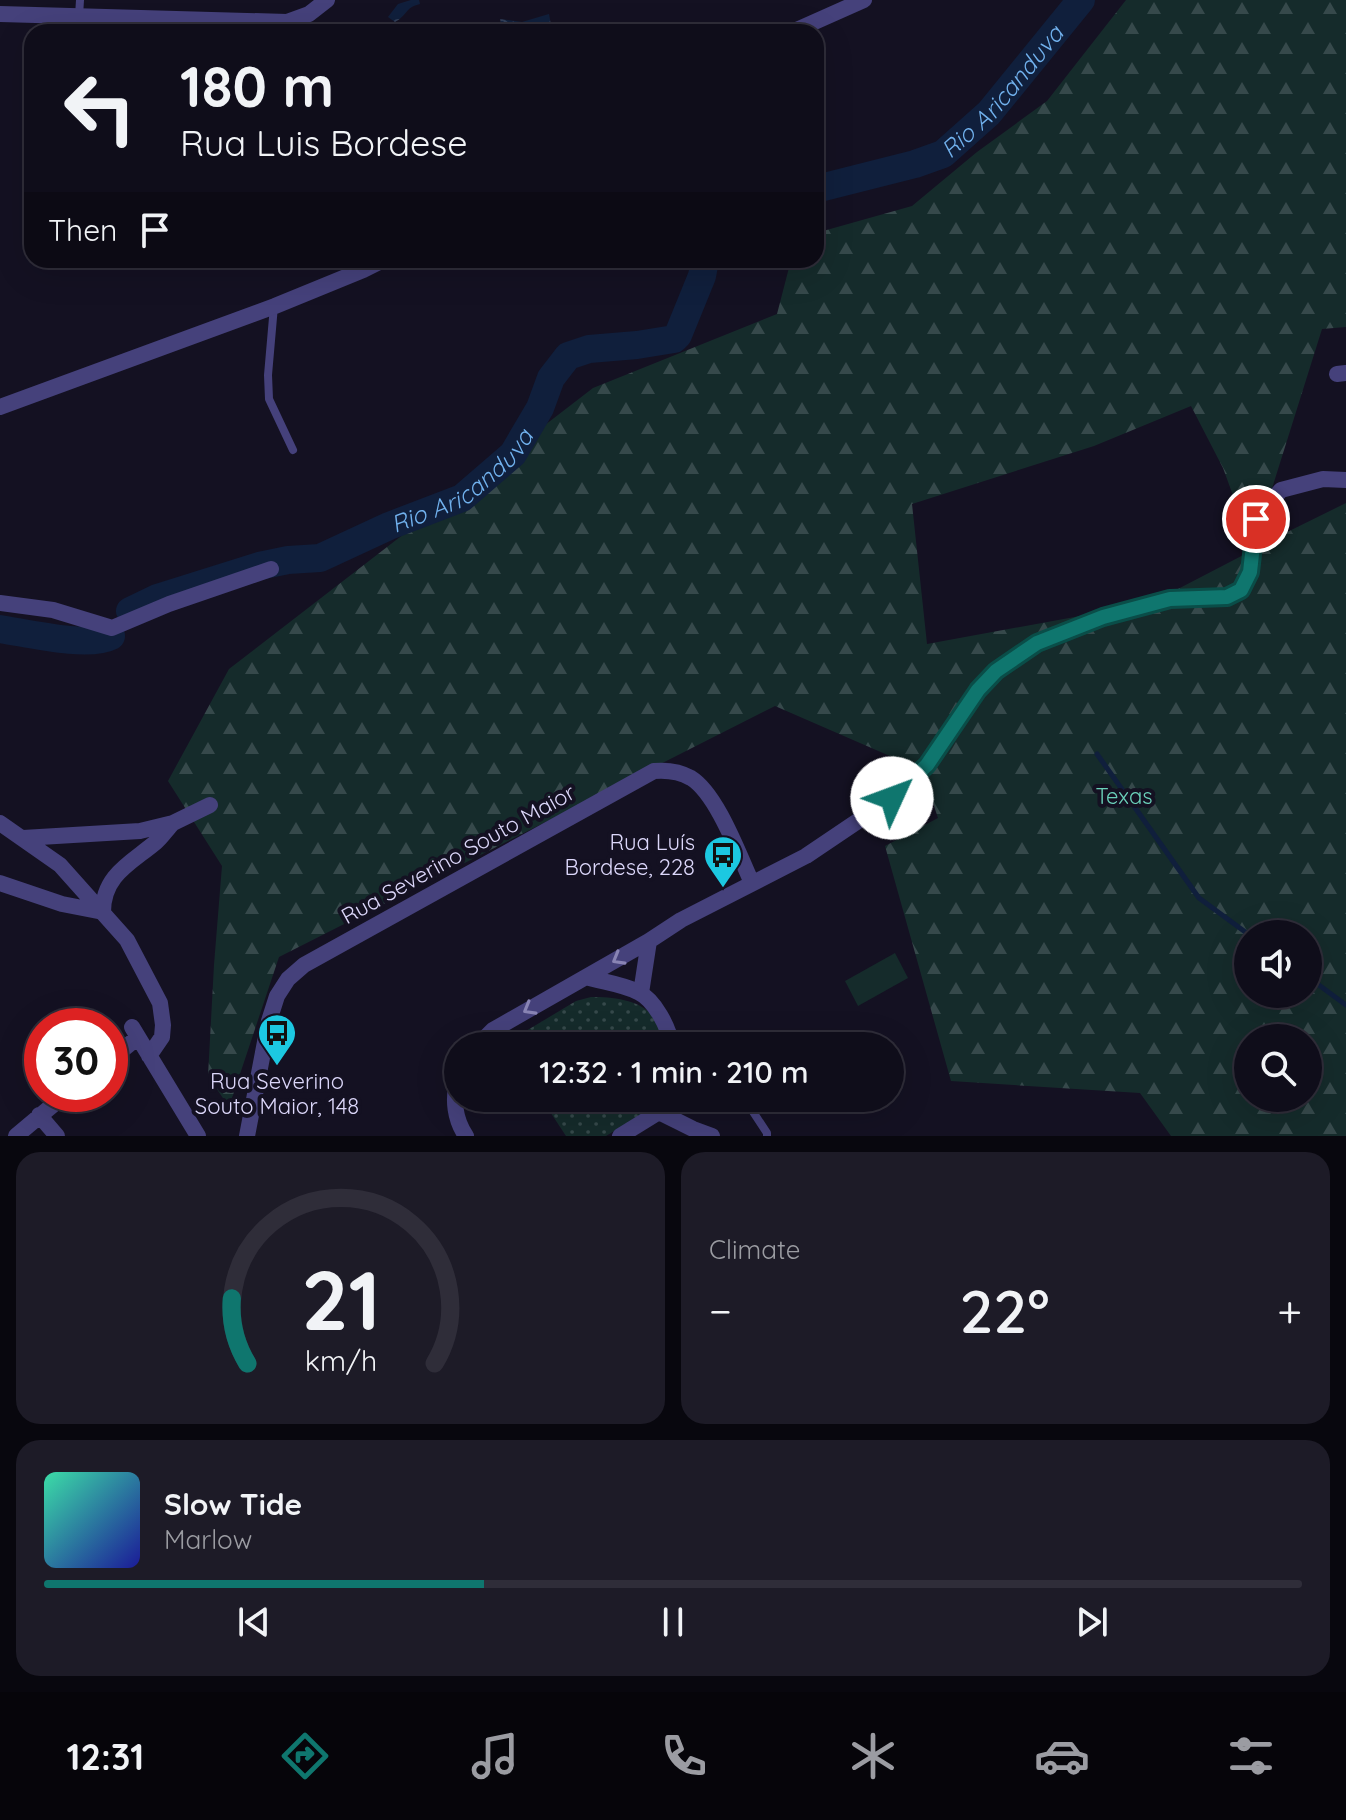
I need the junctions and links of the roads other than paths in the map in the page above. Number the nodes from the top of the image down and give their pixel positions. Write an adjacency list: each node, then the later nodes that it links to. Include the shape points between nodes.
1 (327, 0): 4 (street, via 287,22)
2 (864, 0): 5 (street)
3 (0, 14): 4 (street)
4 (79, 16)
5 (810, 24)
6 (367, 268): 7 (street)
7 (275, 306): 8 (street); 9 (lane, via 269,399)
8 (1, 407)
9 (293, 450)
10 (1346, 480): 18 (street, via 1323,479 1281,490 1256,519 1250,572 1241,590 1227,597 1170,599 1103,617 1018,655 978,690 912,781 814,851)
11 (271, 569): 12 (street, via 112,628 53,610)
12 (0, 603)
13 (210, 805): 15 (street)
14 (0, 823): 16 (street)
15 (173, 823): 16 (street, via 140,831); 19 (street, via 108,885)
16 (23, 838): 19 (street, via 60,865)
17 (0, 883): 19 (street)
18 (752, 883): 20 (street); 36 (street, Rua Severino Souto Maior, via 703,789 683,775 654,771 304,965 288,979 269,1021)
19 (103, 912): 26 (street, via 127,940 160,1003 162,1037)
20 (649, 941): 21 (street, one-way to 21); 22 (street)
21 (586, 977): 22 (street); 23 (street, one-way to 23)
22 (641, 993): 24 (street)
23 (491, 1032)
24 (667, 1032)
25 (128, 1039): 26 (street, via 134,1032)
26 (149, 1056): 35 (street)
27 (43, 1112): 32 (street)
28 (456, 1112): 37 (street)
29 (653, 1112): 38 (street)
30 (673, 1112): 39 (street)
31 (753, 1112): 40 (lane)
32 (39, 1115): 33 (street); 34 (street)
33 (16, 1136)
34 (57, 1136)
35 (198, 1136)
36 (247, 1136)
37 (466, 1136)
38 (620, 1136)
39 (712, 1136)
40 (767, 1136)

